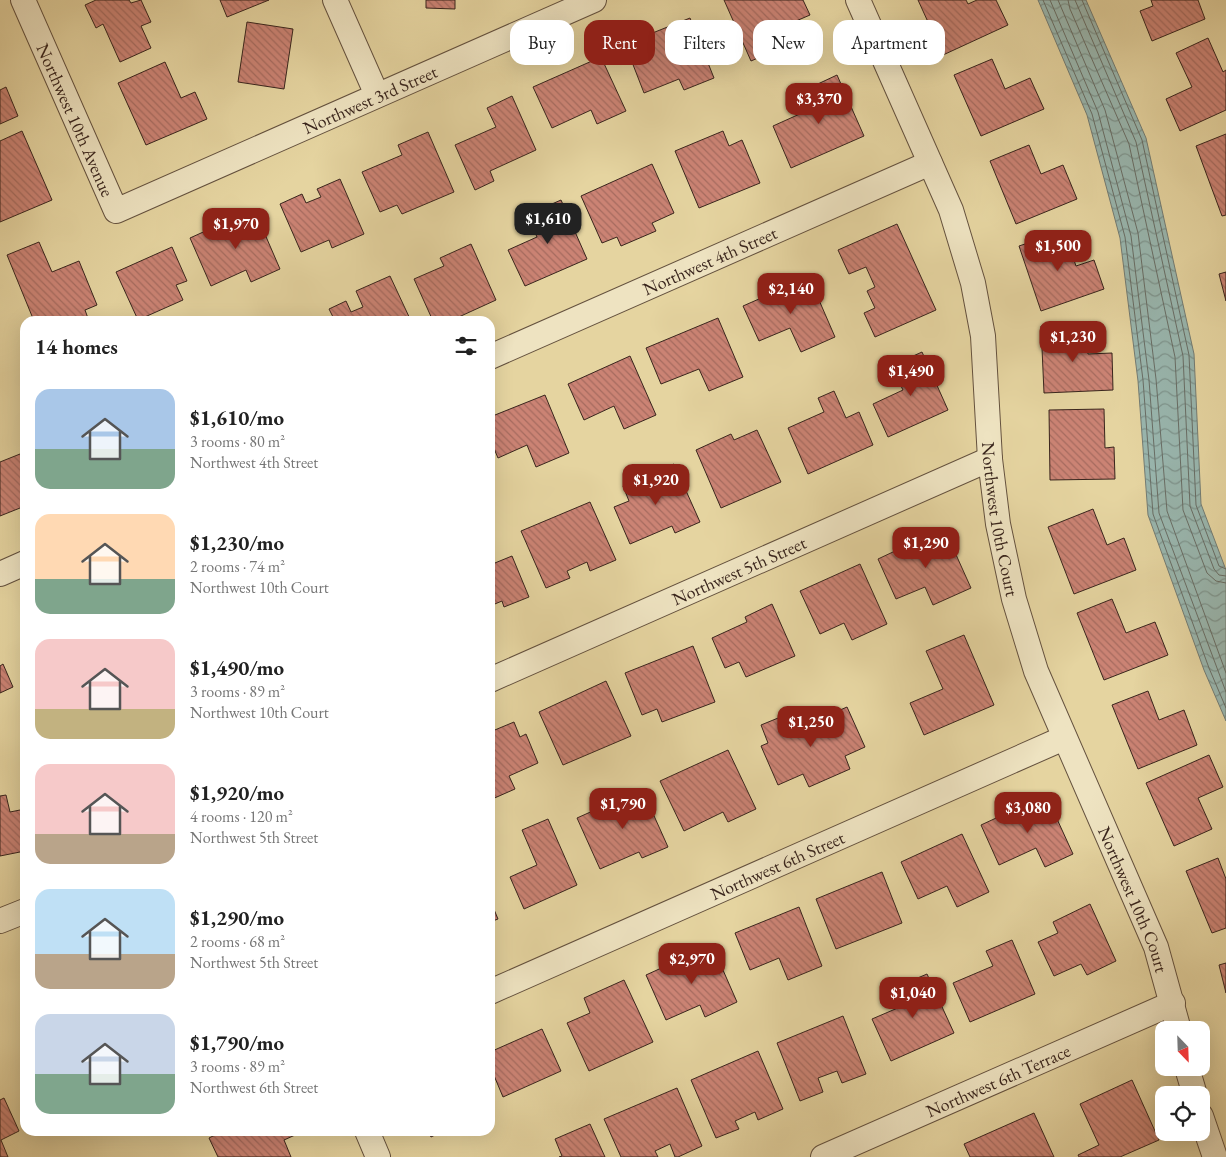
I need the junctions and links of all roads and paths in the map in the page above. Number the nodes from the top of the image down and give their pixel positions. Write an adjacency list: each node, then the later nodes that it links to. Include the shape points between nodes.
1 (23, 0): 7 (street, Northwest 10th Avenue, via 116,211)
2 (335, 0): 5 (street)
3 (594, 0): 5 (street, Northwest 3rd Street)
4 (858, 0): 6 (street, Northwest 10th Court)
5 (377, 95): 7 (street, Northwest 3rd Street)
6 (930, 163): 8 (street, Northwest 4th Street); 9 (street, Northwest 10th Court, via 951,210 973,284 983,336)
7 (145, 198)
8 (495, 355)
9 (990, 459): 12 (street, Northwest 5th Street); 13 (street, Northwest 10th Court, via 998,524 1014,600 1036,671)
10 (20, 565): 11 (street)
11 (0, 574)
12 (495, 678)
13 (1064, 738): 16 (street, Northwest 6th Street); 17 (street, Northwest 10th Court, via 1156,947)
14 (20, 913): 15 (street)
15 (0, 922)
16 (495, 990)
17 (1173, 1003): 18 (street, Northwest 10th Court); 22 (street, Northwest 6th Terrace)
18 (1177, 1021)
19 (369, 1136): 21 (street)
20 (1210, 1141): 23 (street)
21 (378, 1157)
22 (823, 1157)
23 (1215, 1157)

